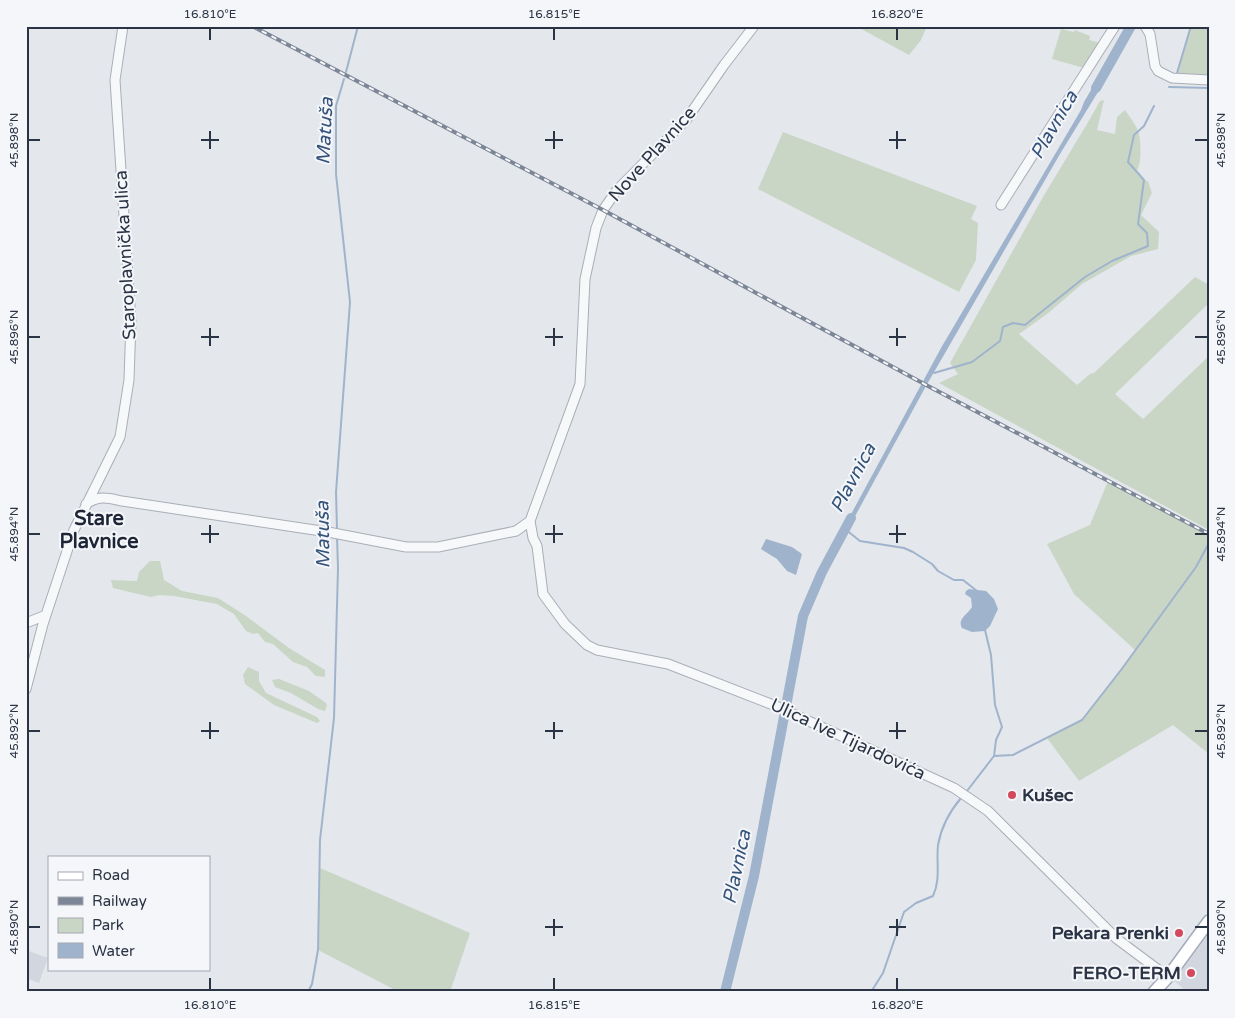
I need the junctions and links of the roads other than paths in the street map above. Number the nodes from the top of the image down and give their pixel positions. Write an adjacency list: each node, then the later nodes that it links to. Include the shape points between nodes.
1 (123, 26): 7 (street, Staroplavnička ulica, via 115,80 131,321 128,380 120,437)
2 (754, 26): 10 (street, Nove Plavnice, via 686,120 617,190 603,210 585,279 580,384)
3 (1115, 26): 6 (street)
4 (1145, 26): 5 (street, via 1150,34 1155,66 1163,75)
5 (1209, 80)
6 (1001, 205)
7 (99, 479): 8 (street, via 99,487); 9 (street, Staroplavnička ulica)
8 (105, 497): 9 (street); 11 (street, via 406,547 438,547)
9 (86, 504): 13 (street, Staroplavnička ulica)
10 (530, 521): 11 (street); 12 (street, Ulica Ive Tijardovića)
11 (516, 531): 12 (street)
12 (533, 538): 17 (street, Ulica Ive Tijardovića, via 537,546 543,594 564,624 587,645 597,650 668,664 776,706 954,788 988,811 1117,939)
13 (46, 614): 14 (street); 15 (street, Staroplavnička ulica)
14 (26, 623)
15 (26, 689)
16 (1209, 921): 17 (main road)
17 (1168, 977): 18 (main road)
18 (1154, 992)

